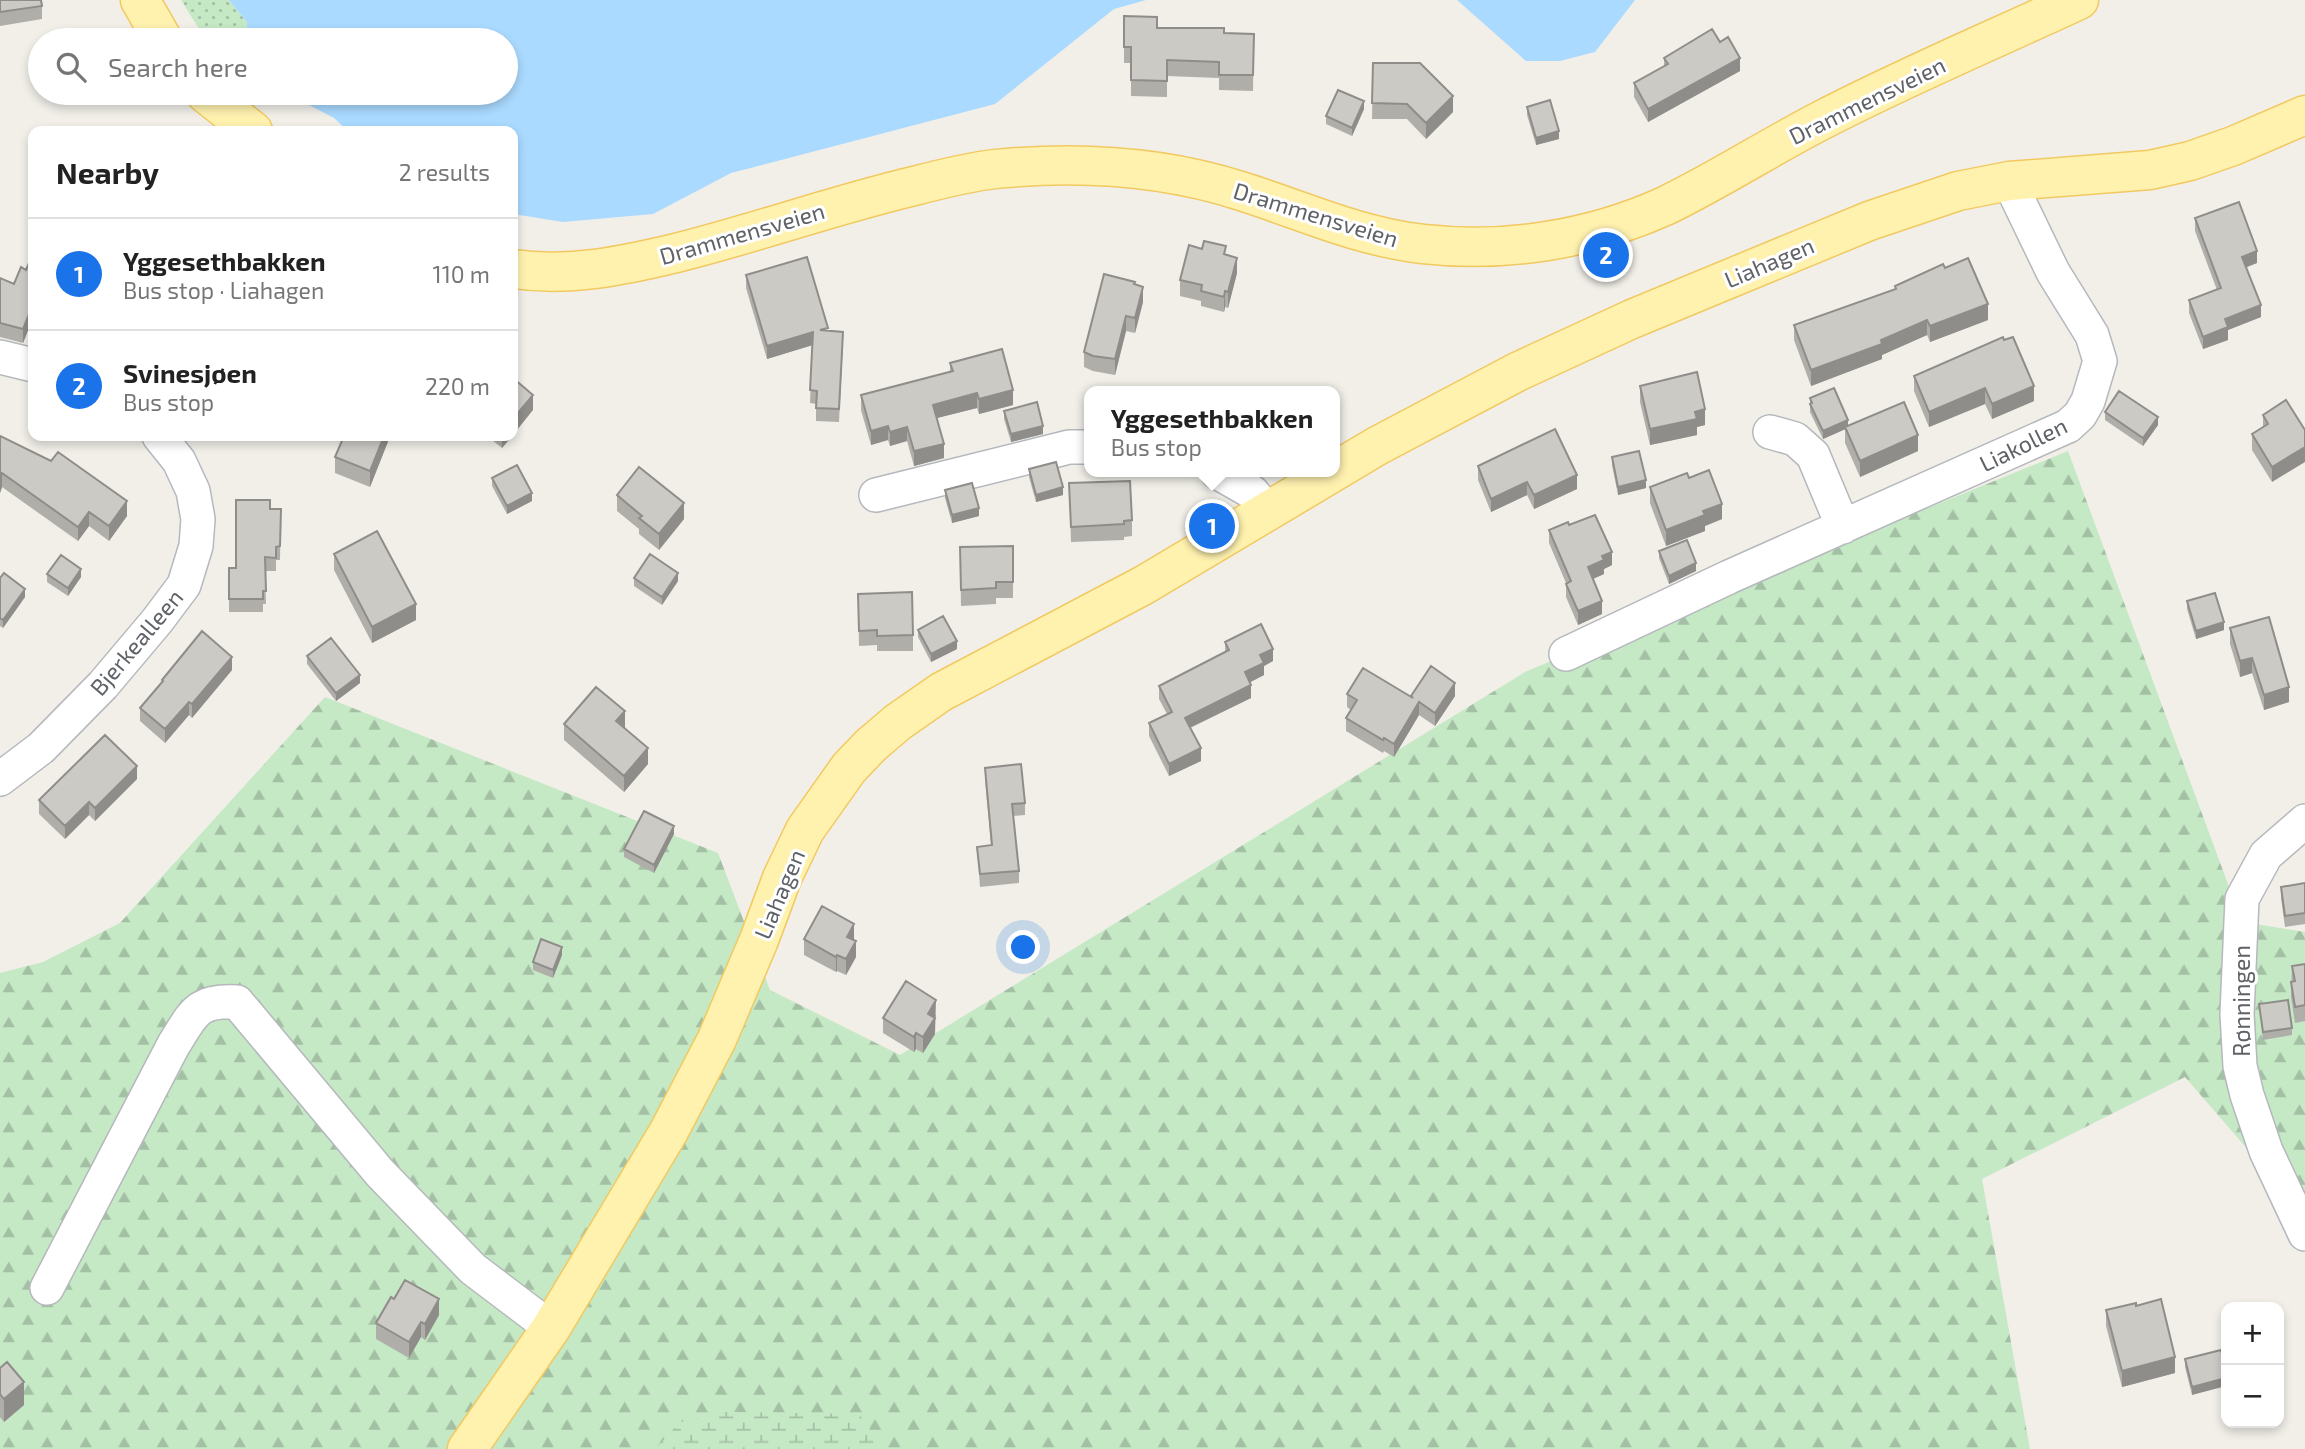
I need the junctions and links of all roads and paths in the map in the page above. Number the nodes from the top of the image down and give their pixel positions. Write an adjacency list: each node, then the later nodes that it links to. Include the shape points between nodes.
1 (140, 0): 3 (main road)
2 (2079, 0): 8 (main road, Drammensveien, via 1826,117 1667,205 1571,237 1492,247 1423,244 1360,232 1238,190 1174,175 1097,166 1045,166 992,170 903,188 706,245 599,270)
3 (156, 28)
4 (220, 105): 6 (main road)
5 (2305, 115): 7 (main road, Liahagen, via 2164,167)
6 (247, 126)
7 (2008, 181): 14 (main road, Liahagen, via 1958,191 1869,221 1633,319 1448,407); 19 (street, Liakollen, via 2053,272 2092,335 2100,361 2088,401 2068,426)
8 (518, 270)
9 (0, 357): 10 (street)
10 (28, 364)
11 (1770, 432): 19 (street, via 1796,439 1813,454)
12 (163, 441): 21 (street, Bjerkealleen, via 193,491 198,519 196,547 184,585 103,685 41,748)
13 (1084, 447): 17 (street)
14 (1340, 469)
15 (1226, 477): 18 (street, via 1252,492)
16 (1326, 477): 18 (main road, Liahagen)
17 (876, 495)
18 (1269, 512): 25 (main road, Liahagen, via 1144,585 941,692 898,722 849,768 805,831 717,1039 669,1131)
19 (1843, 527): 20 (street, Liakollen)
20 (1566, 654)
21 (0, 779)
22 (2305, 821): 23 (street, Rønningen, via 2266,855 2242,899 2237,1014 2247,1095 2266,1151)
23 (2305, 1234)
24 (47, 1288): 25 (street, via 195,1010 216,1001 237,1002 380,1173 473,1269)
25 (551, 1328): 26 (main road, Liahagen)
26 (467, 1449)

